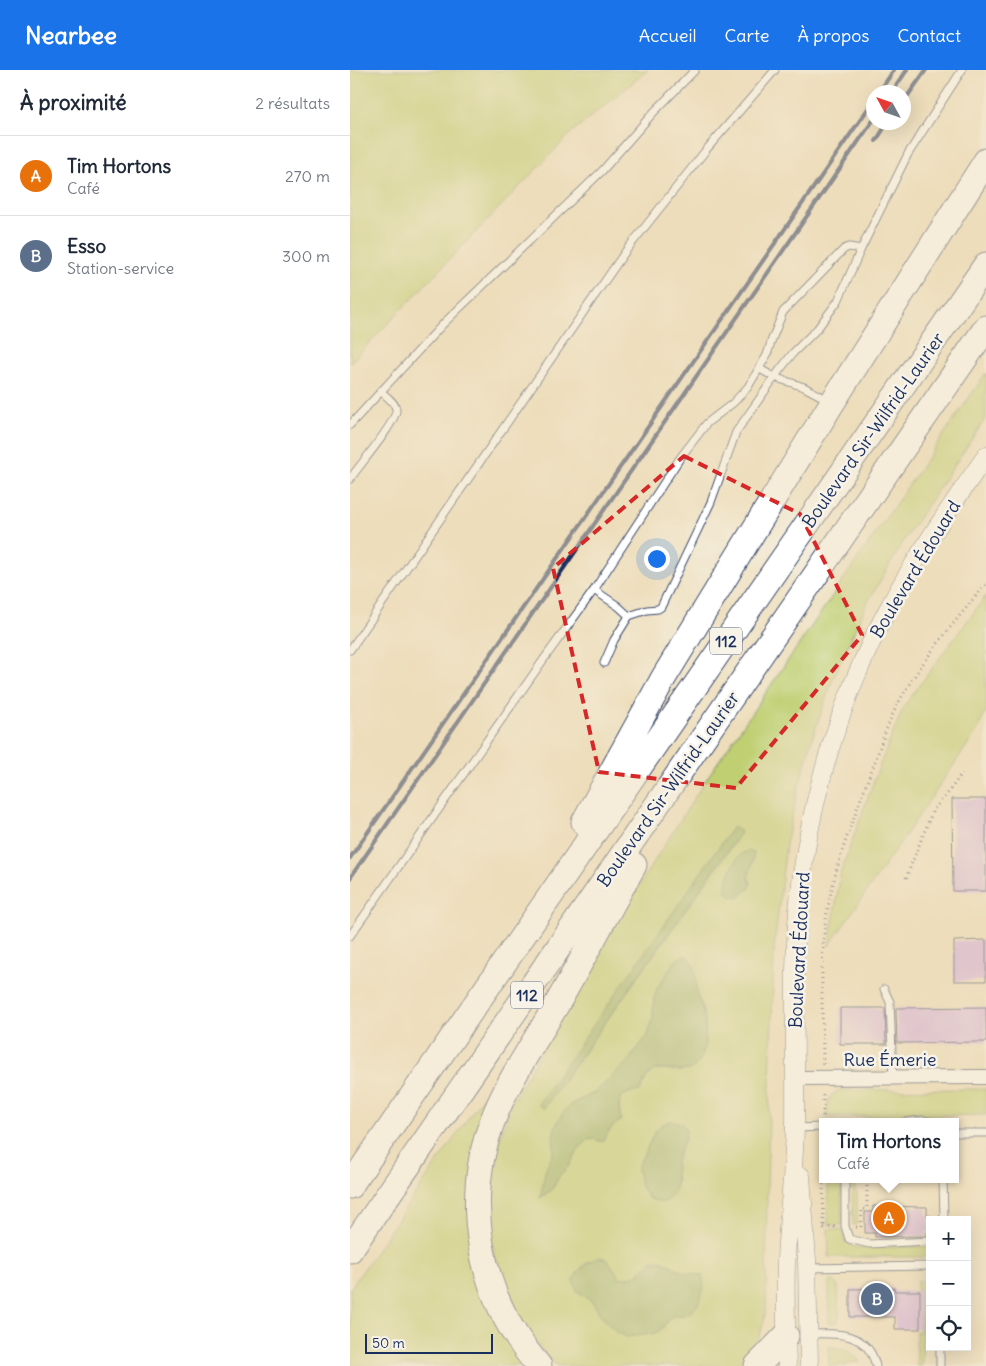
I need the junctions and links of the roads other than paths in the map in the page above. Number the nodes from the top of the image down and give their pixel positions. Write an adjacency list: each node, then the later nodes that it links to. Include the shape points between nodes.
1 (695, 70): 10 (lane, via 652,113 602,171 444,323)
2 (775, 70): 17 (lane, via 625,252)
3 (962, 70): 5 (lane, via 908,154)
4 (986, 160): 11 (highway)
5 (861, 249): 8 (lane, via 844,249 787,308); 9 (lane, via 838,301)
6 (986, 265): 21 (highway, Boulevard Sir-Wilfrid-Laurier / 112)
7 (986, 328): 19 (highway, Boulevard Sir-Wilfrid-Laurier / 112)
8 (760, 369): 9 (lane); 15 (lane, via 742,394 707,422)
9 (774, 377): 11 (lane, via 804,387); 16 (lane, via 736,432 711,502 661,607)
10 (380, 391): 12 (lane); 14 (lane, via 394,405 395,415)
11 (832, 403): 21 (highway, via 664,677)
12 (350, 425)
13 (986, 456): 24 (street, Boulevard Édouard, via 888,608 860,667 833,741 811,824 798,909 794,980)
14 (350, 479)
15 (594, 590): 16 (lane); 20 (lane)
16 (629, 616): 18 (lane)
17 (350, 650)
18 (604, 663)
19 (702, 740): 35 (highway, Boulevard Sir-Wilfrid-Laurier / 112); 40 (highway, via 510,1084 495,1114 485,1146 477,1209 479,1241 486,1271 506,1321)
20 (350, 936)
21 (516, 946): 32 (highway, Boulevard Sir-Wilfrid-Laurier / 112)
22 (884, 989): 25 (lane, via 890,1002)
23 (986, 1077): 25 (street, Rue Émerie)
24 (795, 1078): 25 (street, Rue Émerie); 27 (street, Boulevard Édouard)
25 (893, 1078)
26 (819, 1127): 27 (lane)
27 (795, 1128): 37 (street, Boulevard Édouard); 38 (street, Boulevard Édouard, via 786,1260)
28 (959, 1133): 29 (lane)
29 (986, 1133)
30 (845, 1183): 34 (lane, via 845,1226 849,1239 869,1244)
31 (943, 1183): 33 (lane)
32 (350, 1186)
33 (944, 1216)
34 (926, 1241)
35 (350, 1250)
36 (926, 1266): 37 (lane)
37 (808, 1268): 38 (street, Boulevard Édouard)
38 (798, 1335): 41 (highway); 42 (street, Boulevard Édouard); 43 (street, Boulevard Édouard); 44 (lane, via 836,1333 852,1337 871,1352)
39 (940, 1351): 45 (lane)
40 (539, 1366)
41 (757, 1366)
42 (787, 1366)
43 (809, 1366)
44 (876, 1366)
45 (940, 1366)

